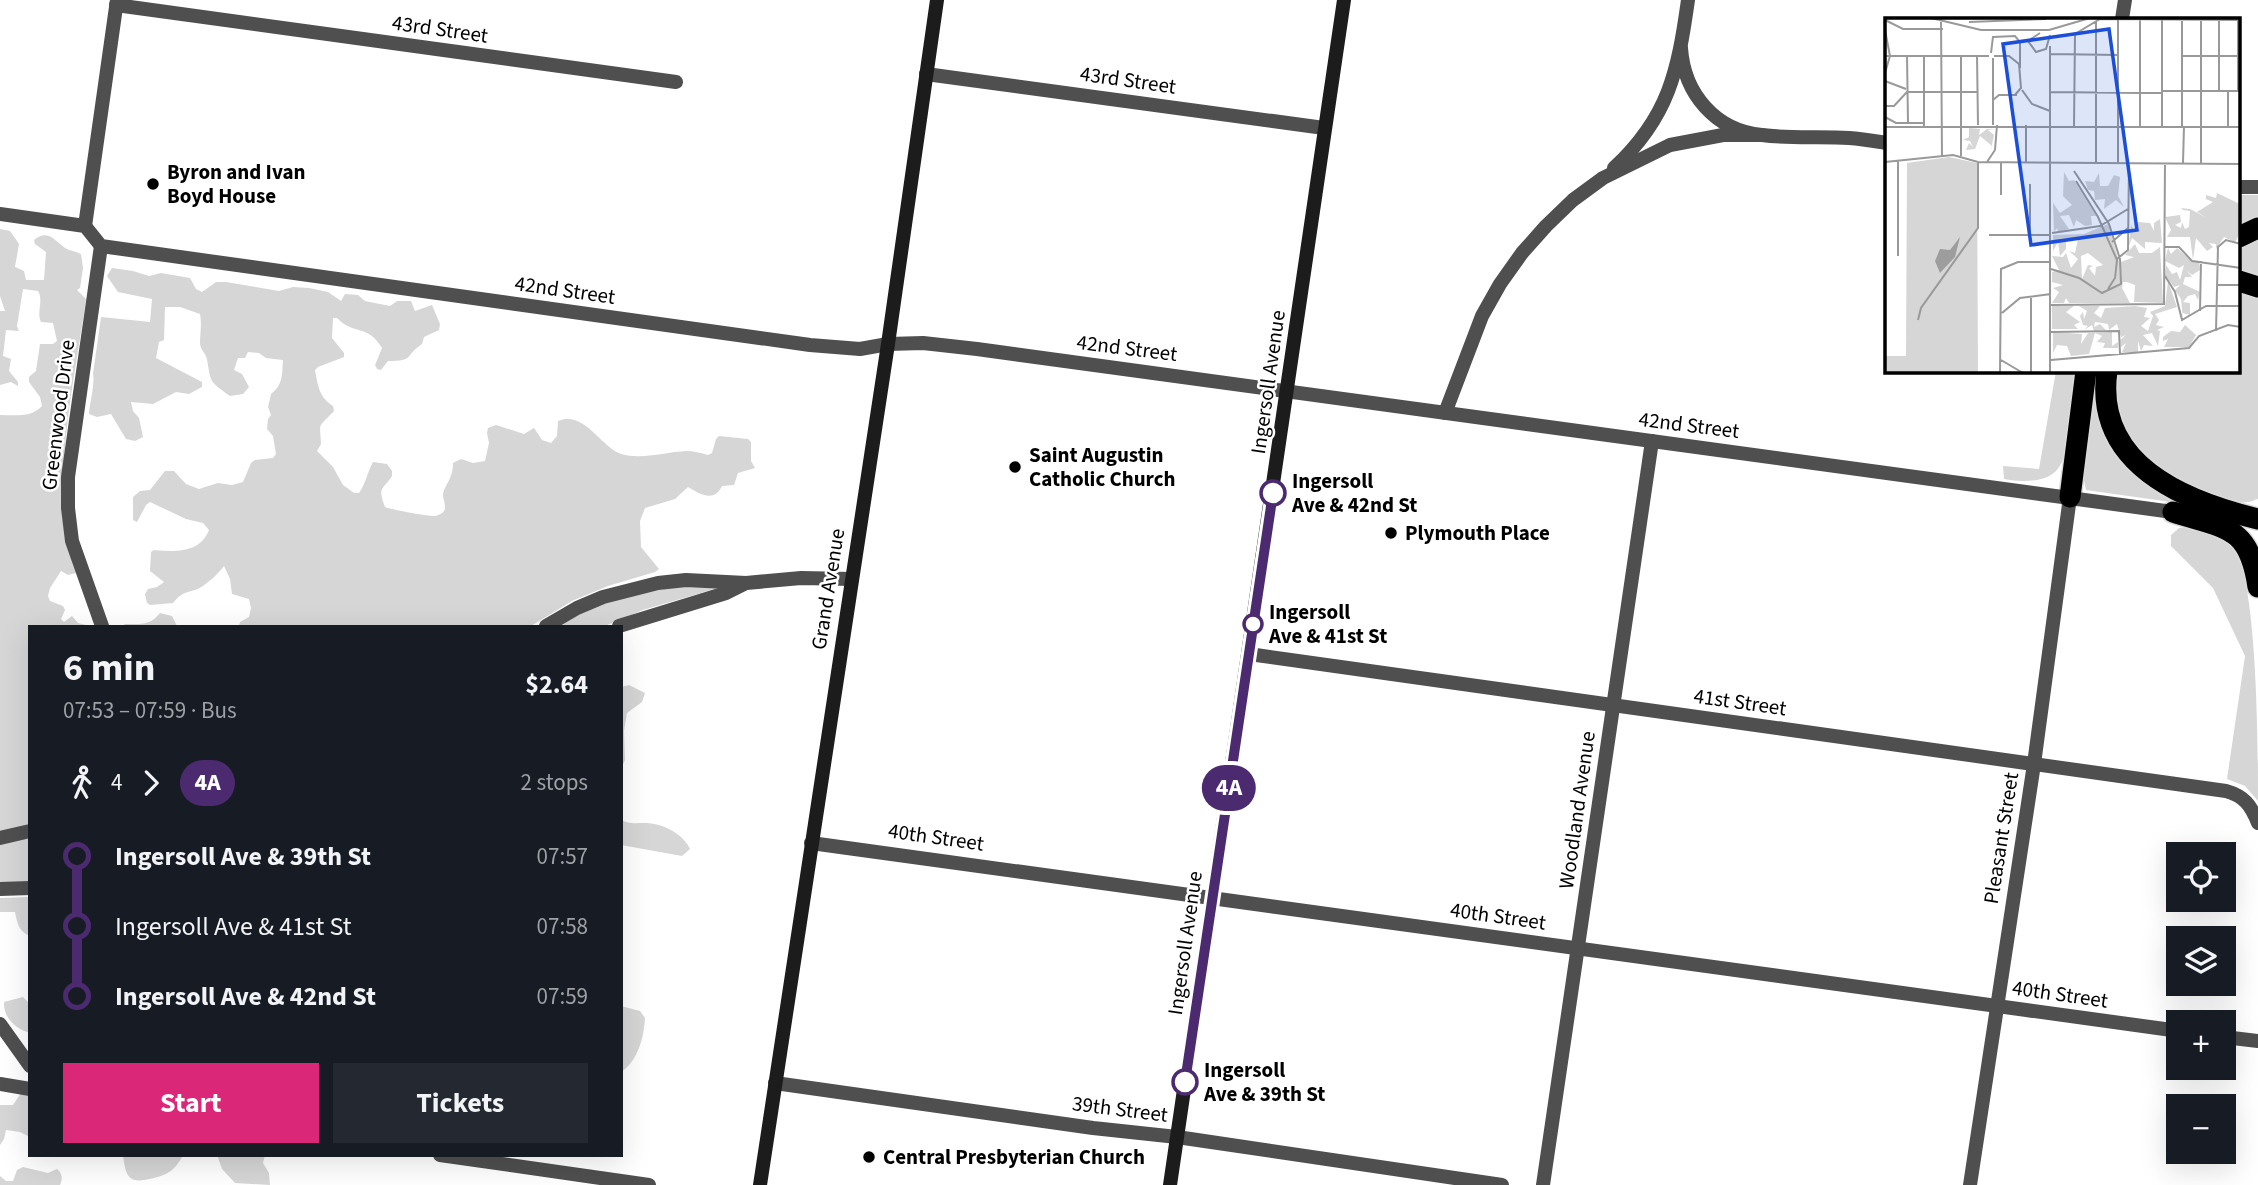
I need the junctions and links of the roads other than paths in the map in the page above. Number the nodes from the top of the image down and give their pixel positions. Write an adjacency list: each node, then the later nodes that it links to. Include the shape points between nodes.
1 (936, 0): 8 (main road, Grand Avenue)
2 (1344, 0): 10 (main road, Ingersoll Avenue)
3 (1688, 0): 7 (street)
4 (2125, 0): 6 (street)
5 (117, 3): 9 (street, 43rd Street); 15 (street)
6 (2122, 18)
7 (1681, 48): 11 (street, via 1686,78 1706,109 1727,125); 13 (street, via 1660,111 1637,146)
8 (926, 74): 10 (street, 43rd Street); 21 (main road, Grand Avenue)
9 (676, 82)
10 (1324, 128): 24 (main road, Ingersoll Avenue)
11 (1762, 135): 12 (street); 13 (street, via 1723,135 1670,145)
12 (1885, 143)
13 (1603, 178): 25 (street, via 1546,226 1500,284 1482,316)
14 (0, 214): 15 (street)
15 (85, 226): 18 (street)
16 (2258, 228): 17 (highway)
17 (2240, 237)
18 (101, 246): 21 (street, 42nd Street, via 810,345 860,349); 33 (street, Greenwood Drive, via 68,498 72,541)
19 (2240, 281): 20 (highway)
20 (2258, 287)
21 (888, 344): 24 (street, 42nd Street, via 977,349); 30 (main road, Grand Avenue)
22 (2086, 373): 27 (highway)
23 (2106, 373): 29 (highway, via 2110,421 2135,462 2169,486)
24 (1288, 390): 25 (street, 42nd Street); 36 (main road, Ingersoll Avenue)
25 (1445, 413): 26 (street, 42nd Street)
26 (1652, 441): 27 (street, 42nd Street); 37 (street, Woodland Avenue)
27 (2070, 497): 28 (street, 42nd Street); 38 (street, Pleasant Street)
28 (2173, 512): 29 (street, 42nd Street); 32 (highway, via 2227,529 2240,538 2253,559)
29 (2258, 521)
30 (852, 579): 31 (street); 42 (main road, Grand Avenue)
31 (746, 583): 34 (street, via 686,580 630,588); 35 (street)
32 (2258, 587)
33 (102, 625)
34 (548, 625)
35 (622, 625)
36 (1249, 653): 37 (street, 41st Street); 45 (main road, Ingersoll Avenue)
37 (1614, 706): 38 (street, 41st Street); 46 (street, Woodland Avenue)
38 (2034, 764): 39 (street, 41st Street, via 2226,791 2241,795); 47 (street, Pleasant Street)
39 (2258, 822)
40 (28, 831): 41 (street)
41 (0, 838)
42 (811, 843): 45 (street, 40th Street); 53 (main road, Grand Avenue)
43 (28, 888): 44 (street)
44 (0, 889)
45 (1213, 897): 46 (street, 40th Street); 56 (main road, Ingersoll Avenue)
46 (1578, 948): 47 (street, 40th Street); 62 (street, Woodland Avenue)
47 (1997, 1006): 49 (street, 40th Street); 63 (street, Pleasant Street)
48 (0, 1024): 52 (street)
49 (2166, 1029)
50 (2236, 1038): 51 (street)
51 (2258, 1041)
52 (28, 1063)
53 (775, 1083): 56 (street, 39th Street); 59 (main road, Grand Avenue)
54 (0, 1084): 55 (street)
55 (28, 1089)
56 (1177, 1137): 60 (main road, Ingersoll Avenue); 61 (street, 39th Street)
57 (454, 1157): 58 (street)
58 (649, 1185)
59 (760, 1185)
60 (1170, 1185)
61 (1502, 1185)
62 (1543, 1185)
63 (1970, 1185)

